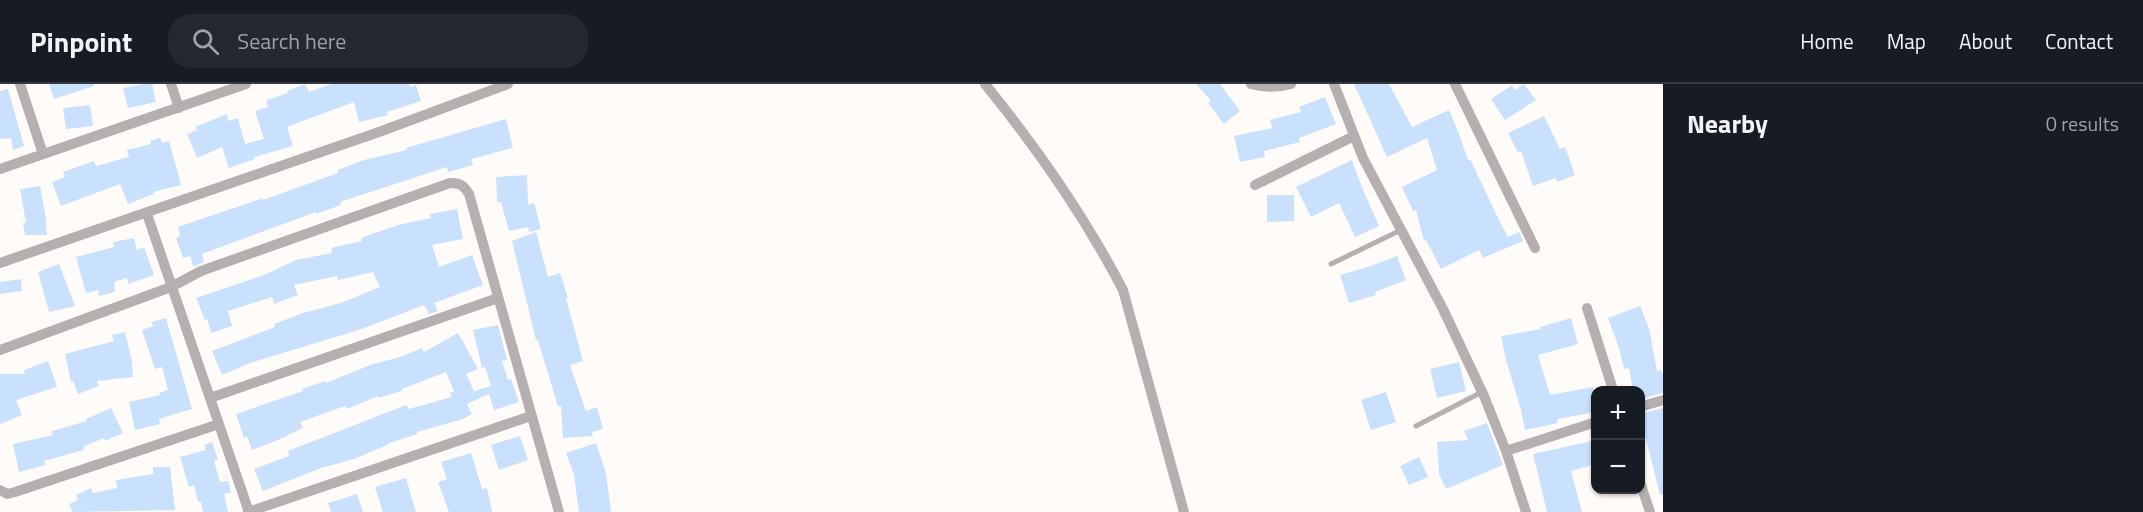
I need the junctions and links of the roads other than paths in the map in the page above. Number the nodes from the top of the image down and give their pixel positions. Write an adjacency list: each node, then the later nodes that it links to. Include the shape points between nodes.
1 (20, 84): 12 (street)
2 (171, 84): 10 (street)
3 (246, 84): 10 (street)
4 (508, 84): 15 (street)
5 (985, 84): 38 (street, via 1042,158 1123,290)
6 (1251, 84): 7 (street)
7 (1291, 84)
8 (1334, 84): 11 (street)
9 (1455, 84): 17 (street)
10 (180, 108): 12 (street)
11 (1354, 136): 14 (street); 16 (street)
12 (43, 154): 13 (street)
13 (0, 169)
14 (1255, 185)
15 (147, 214): 18 (street); 20 (street)
16 (1401, 230): 19 (lane); 25 (street)
17 (1535, 248)
18 (0, 263)
19 (1331, 264)
20 (171, 287): 21 (street, via 201,272 459,183 469,194); 23 (street); 26 (street)
21 (498, 298): 26 (street); 29 (street)
22 (1587, 308): 24 (street)
23 (0, 350)
24 (1611, 386)
25 (1482, 392): 32 (lane); 33 (street)
26 (210, 398): 30 (street)
27 (1663, 400): 28 (street)
28 (1645, 406)
29 (531, 416): 36 (street); 37 (street)
30 (219, 424): 34 (street, via 15,492 7,494); 36 (street)
31 (1591, 424): 33 (street)
32 (1416, 426)
33 (1506, 451): 39 (street)
34 (0, 490)
35 (1645, 494): 40 (street)
36 (249, 512)
37 (559, 512)
38 (1184, 512)
39 (1526, 512)
40 (1650, 512)

